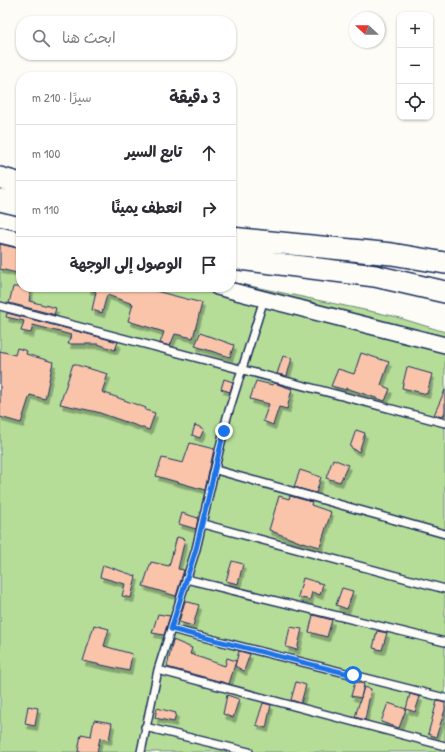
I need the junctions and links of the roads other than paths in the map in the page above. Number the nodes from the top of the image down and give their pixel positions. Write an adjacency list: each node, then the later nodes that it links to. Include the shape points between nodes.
1 (0, 178): 2 (main road)
2 (16, 183)
3 (0, 200): 4 (main road)
4 (16, 204)
5 (0, 234): 6 (street)
6 (16, 239)
7 (236, 239): 8 (main road)
8 (278, 243): 9 (main road); 14 (main road, via 283,252)
9 (324, 247): 10 (main road); 15 (main road, via 320,251 318,262)
10 (392, 254): 11 (main road); 13 (main road)
11 (445, 254)
12 (236, 259): 14 (main road)
13 (445, 263)
14 (275, 264): 15 (main road)
15 (326, 270): 17 (main road, via 375,276)
16 (236, 291): 18 (street)
17 (445, 292)
18 (264, 298): 20 (street); 21 (lane)
19 (0, 306): 21 (lane)
20 (445, 345)
21 (241, 368): 22 (lane); 23 (lane)
22 (445, 423)
23 (217, 458): 24 (lane); 25 (lane, via 216,470)
24 (203, 524): 26 (lane); 27 (lane)
25 (445, 534)
26 (186, 579): 28 (lane); 29 (lane)
27 (445, 589)
28 (171, 629): 30 (lane); 31 (lane)
29 (445, 642)
30 (158, 670): 32 (lane); 33 (lane)
31 (445, 698)
32 (145, 727): 34 (lane); 35 (lane)
33 (445, 746)
34 (141, 752)
35 (250, 752)

